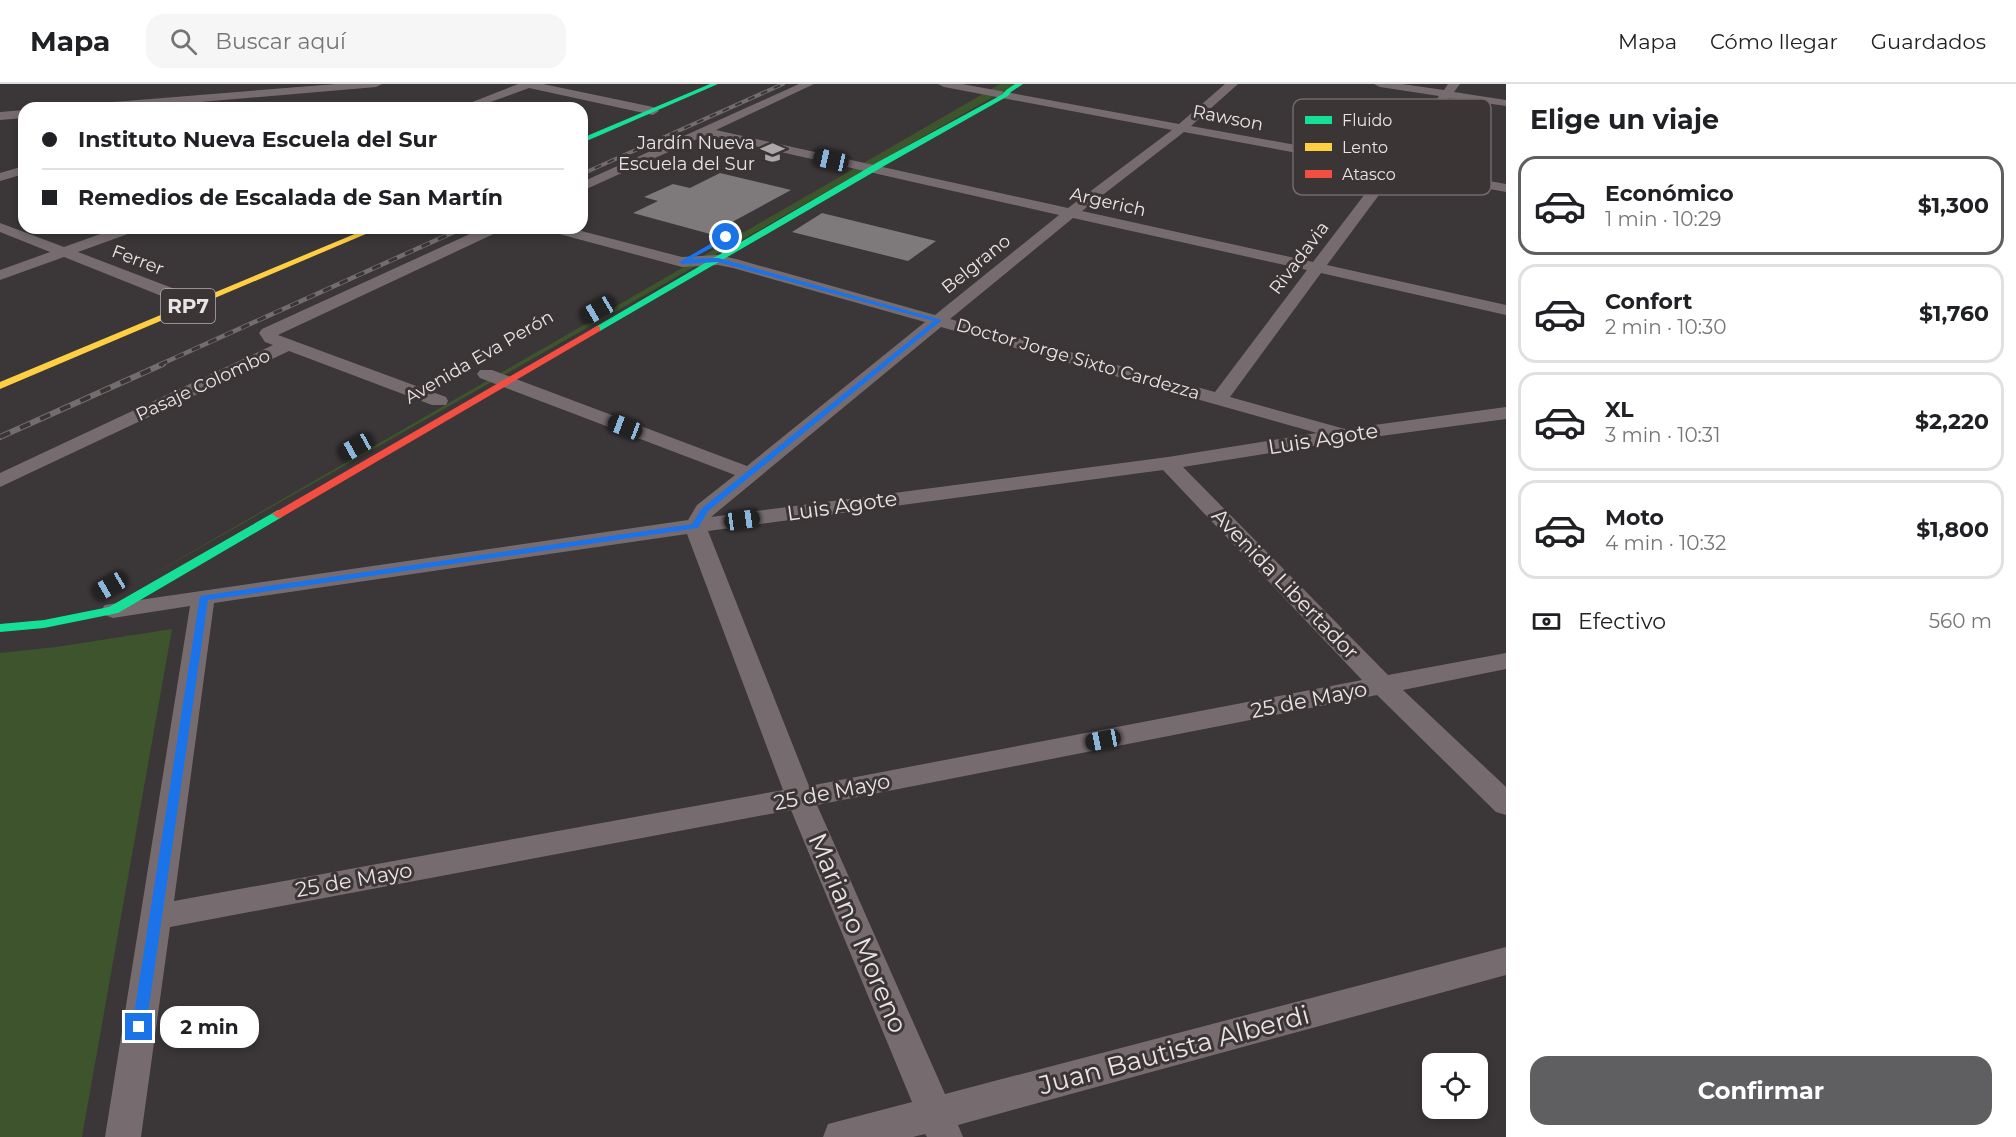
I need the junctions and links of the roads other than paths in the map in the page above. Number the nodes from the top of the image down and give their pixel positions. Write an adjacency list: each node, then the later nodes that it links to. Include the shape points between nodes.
1 (376, 84): 11 (street)
2 (528, 84): 16 (street); 18 (street)
3 (715, 84): 18 (street)
4 (808, 84): 22 (street)
5 (944, 84): 9 (street, Rawson)
6 (1020, 84): 12 (street, Avenida Eva Perón)
7 (1232, 84): 21 (street, Belgrano)
8 (1380, 84): 10 (street)
9 (989, 88): 12 (street, Rawson); 25 (street)
10 (1450, 89): 13 (street)
11 (295, 92): 15 (street)
12 (1006, 95): 21 (street, Rawson); 26 (street, Avenida Eva Perón)
13 (1490, 99)
14 (1491, 99): 17 (street)
15 (105, 102)
16 (479, 102)
17 (1506, 103)
18 (653, 111): 23 (street)
19 (4, 115): 20 (street)
20 (0, 126)
21 (1182, 128): 24 (street, Rawson); 34 (street, Belgrano)
22 (702, 131): 25 (street, Argerich); 30 (street)
23 (588, 138)
24 (1293, 149)
25 (852, 165): 26 (street, Argerich); 29 (street)
26 (872, 169): 34 (street, Argerich); 41 (street, Avenida Eva Perón)
27 (18, 172): 28 (street)
28 (0, 177)
29 (823, 182)
30 (588, 185)
31 (1491, 185): 32 (street, Rawson)
32 (1506, 188)
33 (1369, 195): 43 (street, Rivadavia)
34 (1070, 213): 43 (street, Argerich); 48 (street, Belgrano)
35 (0, 227): 40 (street, Ferrer)
36 (114, 234): 40 (street)
37 (362, 234): 46 (street, RP7)
38 (482, 234): 49 (street, Pasaje Colombo, via 268,333)
39 (576, 234): 42 (street, Doctor Jorge Sixto Cardezza)
40 (64, 252): 45 (street); 46 (street, Ferrer)
41 (712, 254): 42 (street, Doctor Jorge Sixto Cardezza); 48 (street, Doctor Jorge Sixto Cardezza); 50 (street, Avenida Eva Perón)
42 (682, 262): 44 (street)
43 (1316, 268): 47 (street, Argerich); 54 (street, Rivadavia)
44 (664, 272)
45 (0, 275)
46 (195, 303): 52 (street, RP7)
47 (1506, 310)
48 (939, 320): 54 (street, Doctor Jorge Sixto Cardezza); 59 (street, Belgrano)
49 (288, 345): 53 (street); 60 (street, Pasaje Colombo)
50 (505, 373): 51 (street); 59 (street); 64 (street, Avenida Eva Perón)
51 (481, 377)
52 (0, 386)
53 (444, 398): 55 (street, Avenida Eva Perón)
54 (1220, 398): 57 (street, Doctor Jorge Sixto Cardezza)
55 (418, 412)
56 (1506, 412): 57 (street, Luis Agote)
57 (1344, 435): 58 (street, Luis Agote)
58 (1168, 463): 61 (street, Luis Agote); 68 (street, Avenida Libertador)
59 (750, 474): 61 (street, Belgrano, via 705,510)
60 (0, 481)
61 (695, 526): 62 (street, Luis Agote); 69 (street, Mariano Moreno)
62 (203, 598): 64 (street, Luis Agote); 71 (street)
63 (80, 603): 65 (street)
64 (113, 610): 65 (street, Luis Agote)
65 (44, 624): 66 (street, Luis Agote)
66 (0, 628)
67 (1506, 661): 68 (street, 25 de Mayo)
68 (1383, 686): 69 (street, 25 de Mayo); 70 (street, Avenida Libertador)
69 (800, 798): 71 (street, 25 de Mayo); 73 (street, Mariano Moreno)
70 (1506, 804)
71 (156, 917): 74 (street)
72 (1506, 961): 73 (street, Juan Bautista Alberdi)
73 (940, 1126): 75 (street, Juan Bautista Alberdi)
74 (123, 1137)
75 (841, 1137)

